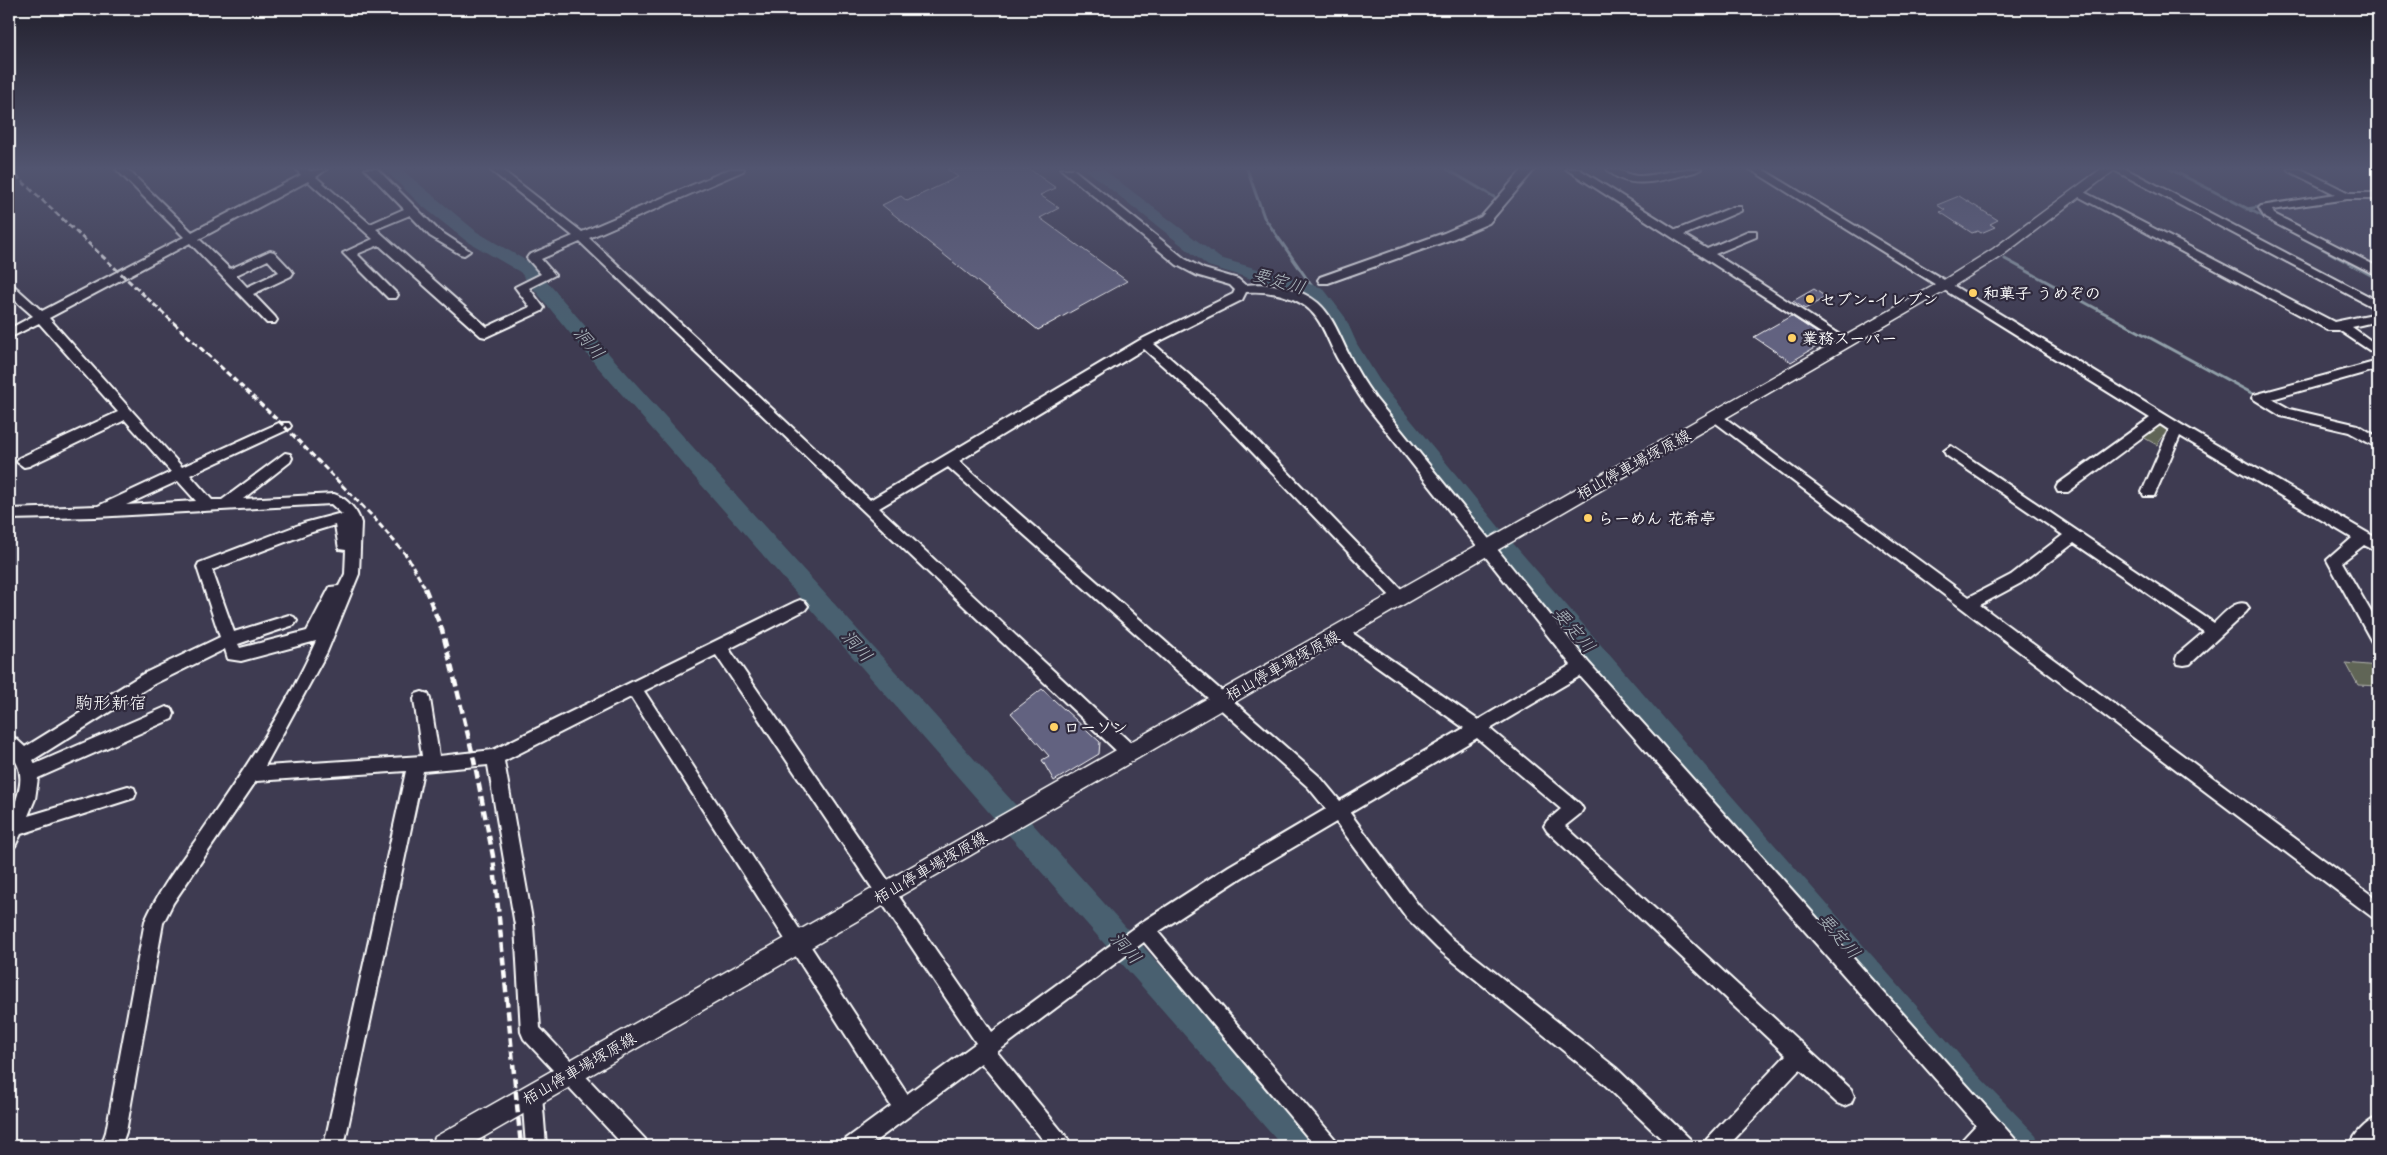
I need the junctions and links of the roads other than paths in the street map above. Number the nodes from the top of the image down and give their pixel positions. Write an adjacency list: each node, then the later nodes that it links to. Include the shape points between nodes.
1 (176, 223): 21 (street)
2 (217, 223): 21 (street)
3 (360, 223): 17 (street)
4 (382, 223): 17 (street)
5 (423, 223): 23 (street)
6 (563, 223): 20 (street)
7 (614, 223): 20 (street)
8 (1133, 223): 30 (street, via 1181,262 1200,272 1234,282)
9 (1478, 223): 27 (street)
10 (1655, 223): 19 (street)
11 (1703, 223): 19 (street)
12 (1845, 223): 28 (street)
13 (2037, 223): 28 (main road, 栢山停車場塚原線)
14 (2136, 223): 37 (street, via 2332,327)
15 (2220, 223): 33 (street)
16 (2283, 223): 25 (street)
17 (367, 229): 22 (street)
18 (1752, 234): 24 (street)
19 (1674, 235): 24 (street)
20 (581, 237): 22 (street, via 533,258 549,275 521,287 538,308 486,333); 57 (street)
21 (191, 238): 26 (street); 35 (street)
22 (380, 240): 32 (street, via 349,253)
23 (464, 251)
24 (1706, 254): 40 (street)
25 (2378, 272)
26 (228, 274): 31 (street); 31 (street, via 270,255 286,273)
27 (1324, 280)
28 (1947, 284): 40 (main road, 栢山停車場塚原線); 45 (street)
29 (9, 288): 35 (street)
30 (1242, 289): 39 (street, via 1238,297); 64 (street, via 1257,286 1292,295 1320,312 1370,401)
31 (244, 293): 36 (street)
32 (392, 296)
33 (2378, 306)
34 (2378, 317): 37 (street)
35 (41, 318): 38 (street); 43 (street)
36 (271, 320)
37 (2341, 325): 41 (street)
38 (9, 334)
39 (1145, 342): 51 (street); 66 (street, via 1213,403)
40 (1846, 343): 44 (main road, 栢山停車場塚原線)
41 (2378, 352)
42 (2378, 365): 48 (street, via 2259,398 2286,413 2353,428)
43 (126, 414): 52 (street); 53 (street)
44 (1717, 417): 60 (main road, 栢山停車場塚原線); 67 (street)
45 (2160, 417): 47 (street); 54 (street)
46 (284, 426): 53 (street)
47 (2177, 428): 55 (street); 62 (street)
48 (2378, 443)
49 (1951, 451): 61 (street)
50 (285, 458): 56 (street)
51 (948, 459): 57 (street); 80 (street)
52 (24, 462)
53 (181, 473): 56 (street); 58 (street)
54 (2063, 488)
55 (2149, 492)
56 (217, 506): 58 (street); 65 (street, via 334,498 352,515)
57 (870, 507): 84 (street)
58 (95, 512): 59 (street)
59 (9, 514)
60 (1515, 531): 64 (main road, 栢山停車場塚原線)
61 (2074, 535): 67 (street, via 2016,579); 71 (street)
62 (2363, 537): 63 (street); 73 (street, via 2334,560)
63 (2378, 546)
64 (1488, 547): 66 (main road, 栢山停車場塚原線); 77 (street)
65 (352, 567): 74 (street, via 338,586 312,636 241,655 234,654); 74 (street, via 344,559 344,527 338,519 299,539 204,567); 89 (street, via 319,652)
66 (1400, 598): 72 (main road, 栢山停車場塚原線)
67 (1968, 604): 94 (street)
68 (800, 606): 75 (street)
69 (2241, 608): 71 (street)
70 (290, 621): 74 (street)
71 (2214, 631): 76 (street)
72 (1340, 632): 80 (main road, 栢山停車場塚原線); 82 (street)
73 (2378, 638)
74 (228, 641): 85 (street, via 179,663 100,706)
75 (719, 647): 78 (street); 93 (street)
76 (2184, 659)
77 (1582, 667): 82 (street); 103 (street)
78 (634, 689): 86 (street); 96 (street)
79 (422, 699): 87 (street)
80 (1222, 699): 84 (main road, 栢山停車場塚原線); 91 (street, via 1314,782)
81 (166, 714): 88 (street)
82 (1477, 728): 91 (street); 98 (street, via 1574,809 1552,826)
83 (9, 743): 85 (street)
84 (1130, 752): 93 (main road, 栢山停車場塚原線)
85 (24, 757): 88 (street)
86 (495, 757): 87 (street); 99 (street, via 524,925 531,1032)
87 (424, 764): 89 (street); 106 (street)
88 (29, 774): 92 (street, via 28,792)
89 (251, 774): 105 (street, via 154,921)
90 (128, 793): 92 (street)
91 (1338, 811): 95 (street); 113 (street, via 1413,912 1444,943 1609,1075)
92 (11, 834)
93 (887, 893): 96 (main road, 栢山停車場塚原線); 97 (street)
94 (2378, 911)
95 (1145, 930): 97 (street); 112 (street)
96 (798, 942): 99 (main road, 栢山停車場塚原線); 102 (street)
97 (986, 1048): 102 (street); 111 (street)
98 (1800, 1055): 101 (street); 114 (street)
99 (570, 1074): 100 (main road, 栢山停車場塚原線); 109 (street)
100 (532, 1095): 107 (main road, 栢山停車場塚原線); 108 (street)
101 (1844, 1096)
102 (904, 1108): 110 (street)
103 (1989, 1126): 115 (street); 116 (street)
104 (2378, 1126): 117 (street)
105 (111, 1146)
106 (334, 1146)
107 (444, 1146)
108 (536, 1146)
109 (638, 1146)
110 (853, 1146)
111 (1061, 1146)
112 (1328, 1146)
113 (1683, 1146)
114 (1714, 1146)
115 (1970, 1146)
116 (2008, 1146)
117 (2360, 1146)

